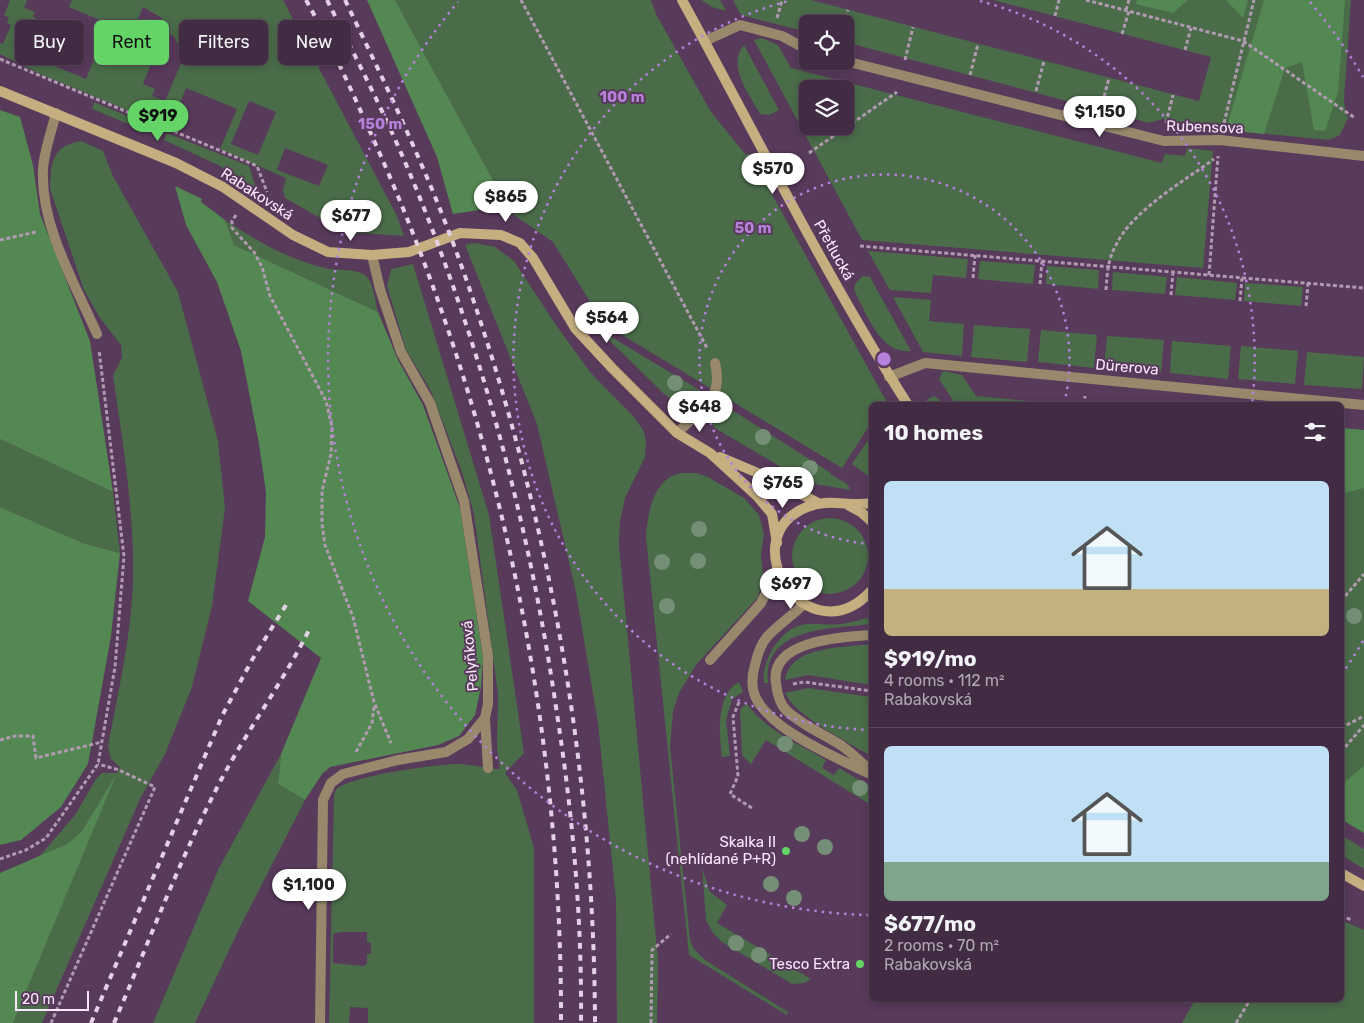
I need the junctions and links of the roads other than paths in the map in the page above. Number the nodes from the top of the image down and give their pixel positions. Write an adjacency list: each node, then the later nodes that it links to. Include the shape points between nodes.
1 (682, 0): 2 (main road, Přetlucká)
2 (705, 41): 3 (street, via 740,25 782,36); 11 (main road, Přetlucká)
3 (799, 45)
4 (854, 63): 7 (street, Rubensova, via 1164,141 1220,140)
5 (0, 91): 6 (main road, Rabakovská)
6 (56, 113): 8 (main road, Rabakovská, via 176,163 223,187 293,235 328,252); 9 (street, via 43,168 48,216)
7 (1364, 156)
8 (372, 255): 16 (main road, Rabakovská, via 409,252 460,233 501,235 520,243 533,258 576,328); 30 (street, Pelyňková, via 401,352 430,403 464,501 488,656 489,692)
9 (97, 334)
10 (715, 362): 16 (street, via 719,379 715,395)
11 (888, 377): 12 (main road, Přetlucká); 13 (street, Dürerova, via 925,363)
12 (906, 402)
13 (1333, 402)
14 (1344, 403): 15 (street, Dürerova)
15 (1364, 405)
16 (677, 433): 17 (main road, Rabakovská)
17 (710, 453): 19 (main road, Rabakovská); 22 (main road, Rabakovská, via 744,482 772,514)
18 (837, 502): 19 (main road); 20 (main road); 21 (main road, via 855,508)
19 (818, 503): 22 (main road, via 791,518)
20 (869, 503)
21 (869, 519)
22 (777, 543): 23 (main road)
23 (777, 571): 27 (main road, via 786,588); 29 (street, via 761,603)
24 (869, 592): 25 (main road)
25 (860, 601): 26 (main road); 27 (main road, via 836,610)
26 (869, 602)
27 (804, 604): 33 (street, via 766,638 756,658 752,677 755,695 764,710 789,730)
28 (869, 635): 32 (street, via 802,645 789,653 779,665 775,677 785,709 800,722 843,747)
29 (710, 660)
30 (485, 718): 31 (street, Pelyňková); 36 (street, via 468,739 446,752 343,774 331,783 323,800)
31 (488, 768)
32 (869, 771)
33 (869, 772)
34 (1344, 875): 35 (main road)
35 (1364, 886)
36 (320, 1023)

